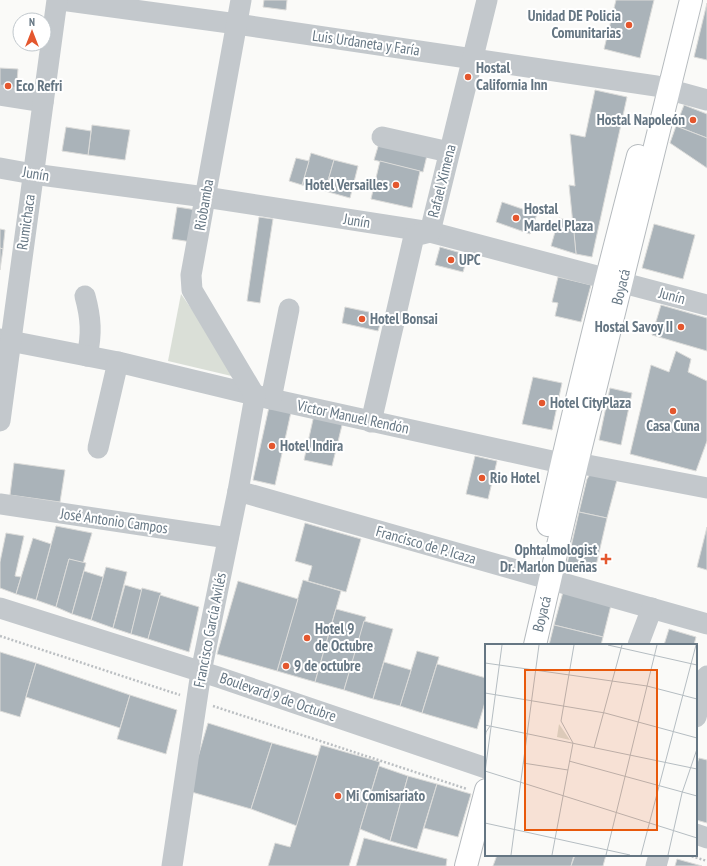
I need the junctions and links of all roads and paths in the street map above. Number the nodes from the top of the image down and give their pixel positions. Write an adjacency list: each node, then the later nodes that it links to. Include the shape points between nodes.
1 (57, 0): 13 (street, Rumichaca)
2 (61, 0): 8 (street, Luis Urdaneta y Faría)
3 (241, 0): 8 (street, Riobamba)
4 (487, 0): 9 (street, Rafael Ximena)
5 (677, 0): 10 (main road, Boyacá)
6 (684, 0): 10 (street, Boyacá)
7 (691, 0): 10 (main road, Boyacá)
8 (237, 24): 9 (street, Luis Urdaneta y Faría); 18 (street, Riobamba)
9 (472, 58): 10 (street, Luis Urdaneta y Faría); 15 (street, Rafael Ximena)
10 (663, 88): 12 (street, Luis Urdaneta y Faría); 20 (main road, Boyacá)
11 (0, 95): 13 (street)
12 (707, 100)
13 (43, 102): 17 (street, Rumichaca)
14 (382, 138): 15 (street)
15 (449, 152): 19 (street, Rafael Ximena)
16 (0, 168): 17 (street, Junín)
17 (33, 174): 18 (street, Junín); 24 (street, Rumichaca)
18 (205, 197): 19 (street, Junín); 27 (street, Riobamba, via 192,275 192,290)
19 (430, 232): 20 (street, Junín); 29 (street, Rafael Ximena, via 414,236)
20 (614, 281): 22 (street, Junín); 31 (main road, Boyacá)
21 (85, 296): 25 (street, via 90,315)
22 (707, 305)
23 (289, 309): 27 (street, Francisco García Avilés)
24 (5, 340): 25 (street, Victor Manuel Rendón); 28 (street, Rumichaca)
25 (87, 356): 26 (street, Victor Manuel Rendón)
26 (118, 362): 27 (street, Victor Manuel Rendón); 30 (street)
27 (263, 397): 29 (street, Victor Manuel Rendón); 33 (street, Francisco García Avilés)
28 (0, 421)
29 (371, 422): 31 (street, Victor Manuel Rendón)
30 (98, 448)
31 (569, 463): 32 (street, Victor Manuel Rendón); 36 (main road, Boyacá)
32 (707, 488)
33 (238, 491): 35 (street, Francisco García Avilés); 36 (street, Francisco de P. Icaza)
34 (0, 504): 35 (street, José Antonio Campos)
35 (228, 538): 45 (street, Francisco García Avilés)
36 (543, 579): 38 (street, Francisco de P. Icaza); 41 (main road, Boyacá); 42 (street, Boyacá); 43 (main road, Boyacá)
37 (0, 608): 45 (street, Boulevard 9 de Octubre)
38 (652, 608): 39 (street, Francisco de P. Icaza); 44 (street)
39 (707, 624)
40 (0, 636): 47 (path)
41 (521, 644)
42 (528, 644)
43 (534, 644)
44 (638, 644)
45 (201, 672): 47 (street, Francisco García Avilés); 49 (street, Boulevard 9 de Octubre)
46 (707, 676): 48 (street)
47 (197, 701): 50 (path); 58 (street, Francisco García Avilés)
48 (697, 713)
49 (485, 768)
50 (485, 792): 59 (main road)
51 (485, 824): 60 (street)
52 (697, 834): 53 (street)
53 (707, 838)
54 (485, 849): 61 (main road)
55 (659, 856): 62 (street)
56 (691, 856): 57 (path)
57 (707, 861)
58 (172, 866)
59 (466, 866)
60 (474, 866)
61 (481, 866)
62 (656, 866)

